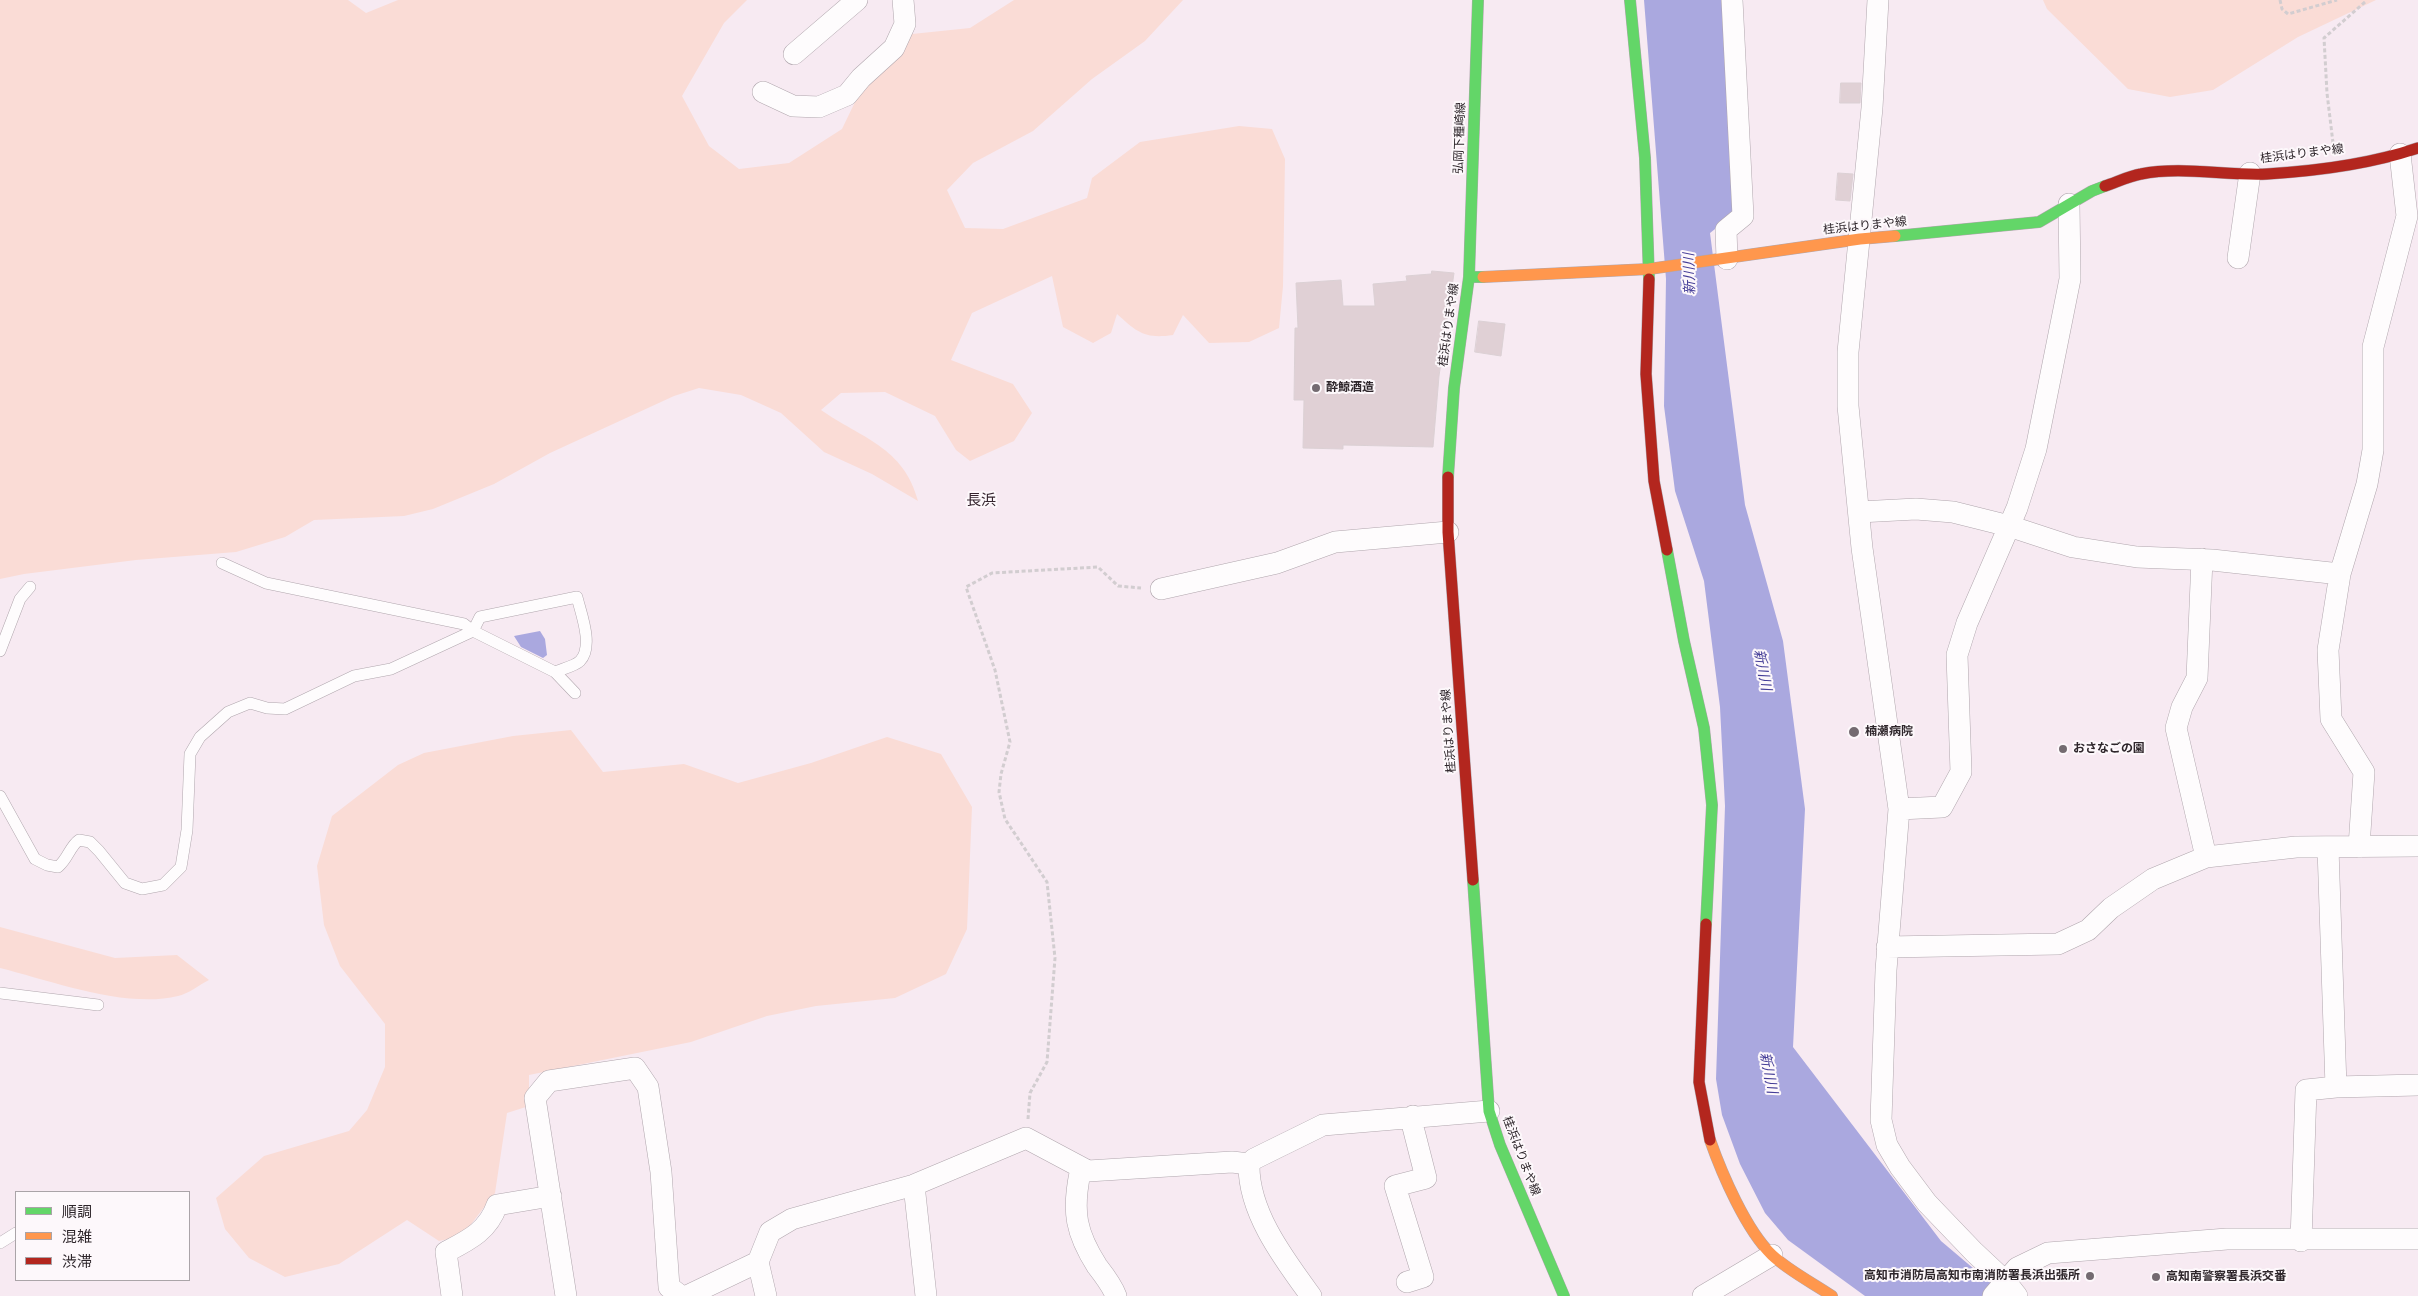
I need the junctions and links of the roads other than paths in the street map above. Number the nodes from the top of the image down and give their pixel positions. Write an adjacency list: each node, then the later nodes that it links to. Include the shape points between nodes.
1 (857, 0): 7 (street)
2 (903, 0): 8 (street, via 905,24 894,48 847,95 819,107 793,106)
3 (1478, 0): 16 (main road, 弘岡下種崎線)
4 (1630, 0): 15 (main road)
5 (1732, 0): 14 (street, via 1743,216 1726,230)
6 (1878, 0): 12 (street)
7 (794, 54)
8 (763, 92)
9 (2409, 151): 10 (main road, 桂浜はりまや線, via 2336,166); 22 (street, via 2407,216 2373,347 2373,450 2367,484)
10 (2250, 173): 11 (main road, 桂浜はりまや線, via 2141,174); 13 (street)
11 (2069, 204): 12 (main road, 桂浜はりまや線, via 2039,222); 18 (street, via 2070,279 2036,449)
12 (1860, 239): 14 (main road, 桂浜はりまや線); 17 (street, via 1848,352 1848,406)
13 (2238, 258)
14 (1721, 260): 15 (main road, 桂浜はりまや線)
15 (1654, 268): 16 (main road, 桂浜はりまや線, via 1503,278); 50 (main road, via 1646,374 1654,480 1704,728 1712,805 1699,1082 1707,1131 1724,1177 1758,1238)
16 (1469, 277): 19 (main road, 桂浜はりまや線, via 1448,454)
17 (1859, 512): 18 (street, via 1916,509 1953,512); 30 (street)
18 (2009, 526): 20 (street, via 2073,547 2137,556); 30 (street, via 1957,654 1961,772 1942,807)
19 (1448, 532): 24 (street, via 1335,542 1277,562); 40 (main road, 桂浜はりまや線)
20 (2202, 559): 22 (street); 34 (street, via 2197,678 2182,707 2176,728)
21 (222, 563): 25 (lane, via 266,583 464,624)
22 (2340, 574): 32 (street, via 2328,650 2331,719 2364,772)
23 (30, 587): 26 (lane, via 20,599)
24 (1162, 589)
25 (472, 631): 27 (lane); 27 (lane, via 480,617 576,597 584,622 586,649 580,662); 29 (lane, via 391,669 354,676 285,709 250,704 228,712 200,737 190,754 187,830 181,867 163,885 142,889 125,883 90,842 80,840 74,843 66,860 58,867 47,866 35,858)
26 (0, 651)
27 (555, 672): 28 (lane)
28 (576, 693)
29 (0, 796)
30 (1899, 809): 35 (street)
31 (2418, 846): 32 (street)
32 (2359, 847): 33 (street)
33 (2328, 848): 34 (street, via 2296,847); 39 (street)
34 (2206, 857): 35 (street, via 2153,880 2111,908 2088,930 2058,944)
35 (1887, 947): 53 (street, via 1881,1120 1887,1145 1928,1204 1974,1252)
36 (0, 993): 37 (lane)
37 (98, 1005)
38 (2418, 1085): 39 (street)
39 (2336, 1087): 48 (street, via 2306,1090)
40 (1490, 1111): 41 (street); 62 (main road, 桂浜はりまや線, via 1500,1145)
41 (1413, 1116): 42 (street, via 1323,1126); 52 (street, via 1426,1178 1395,1186 1424,1277)
42 (1249, 1164): 43 (street, via 1232,1162); 61 (street, via 1249,1181 1261,1214 1283,1255)
43 (1088, 1171): 44 (street, via 1026,1138); 60 (street, via 1080,1173 1078,1184 1078,1228 1083,1244)
44 (914, 1185): 51 (street, via 792,1219 770,1232); 59 (street)
45 (551, 1196): 54 (street, via 496,1205 492,1218 475,1237 446,1252); 55 (street); 56 (street, via 534,1098 549,1081 635,1068 648,1087 650,1097 661,1172 669,1287)
46 (15, 1234): 49 (lane)
47 (2418, 1240): 48 (street)
48 (2301, 1241): 53 (street, via 2227,1239 2048,1253 2017,1268)
49 (0, 1243)
50 (1772, 1255): 63 (street); 64 (main road)
51 (758, 1262): 57 (street); 58 (street)
52 (1407, 1282)
53 (2004, 1291)
54 (452, 1296)
55 (566, 1296)
56 (681, 1296)
57 (687, 1296)
58 (766, 1296)
59 (926, 1296)
60 (1116, 1296)
61 (1311, 1296)
62 (1564, 1296)
63 (1703, 1296)
64 (1832, 1296)

